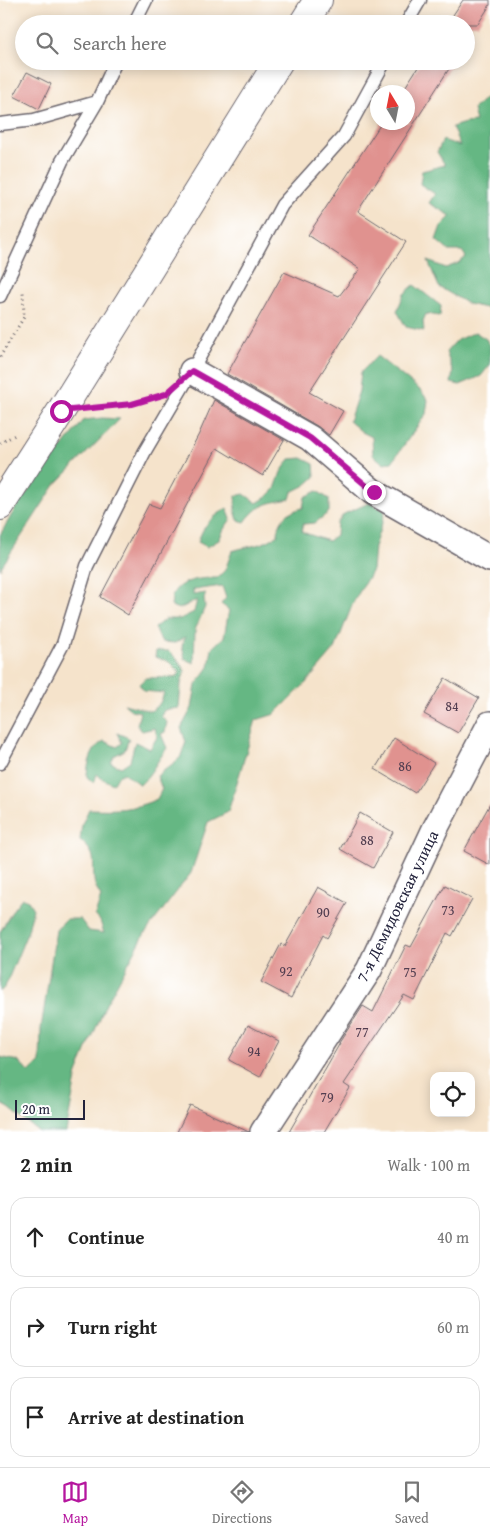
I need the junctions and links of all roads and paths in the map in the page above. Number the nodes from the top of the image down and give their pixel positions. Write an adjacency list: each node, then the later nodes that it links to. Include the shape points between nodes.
1 (146, 0): 4 (lane)
2 (318, 0): 5 (main road)
3 (420, 0): 6 (lane)
4 (138, 15)
5 (309, 15)
6 (411, 15)
7 (112, 70): 10 (lane)
8 (274, 70): 17 (main road)
9 (380, 70): 15 (lane, via 344,136 282,205)
10 (97, 102): 11 (lane, via 34,120); 13 (lane, via 62,161)
11 (0, 124)
12 (22, 289): 14 (path, via 24,317)
13 (0, 296)
14 (0, 357)
15 (192, 371): 21 (street, via 310,438 374,492); 23 (lane, via 145,451 87,566 63,644)
16 (157, 397): 17 (path, via 132,404)
17 (61, 411): 20 (main road)
18 (18, 434): 19 (path)
19 (0, 443)
20 (0, 506)
21 (490, 560)
22 (490, 724): 24 (street, 7-я Демидовская улица, via 434,829 369,970)
23 (0, 763)
24 (263, 1132)

